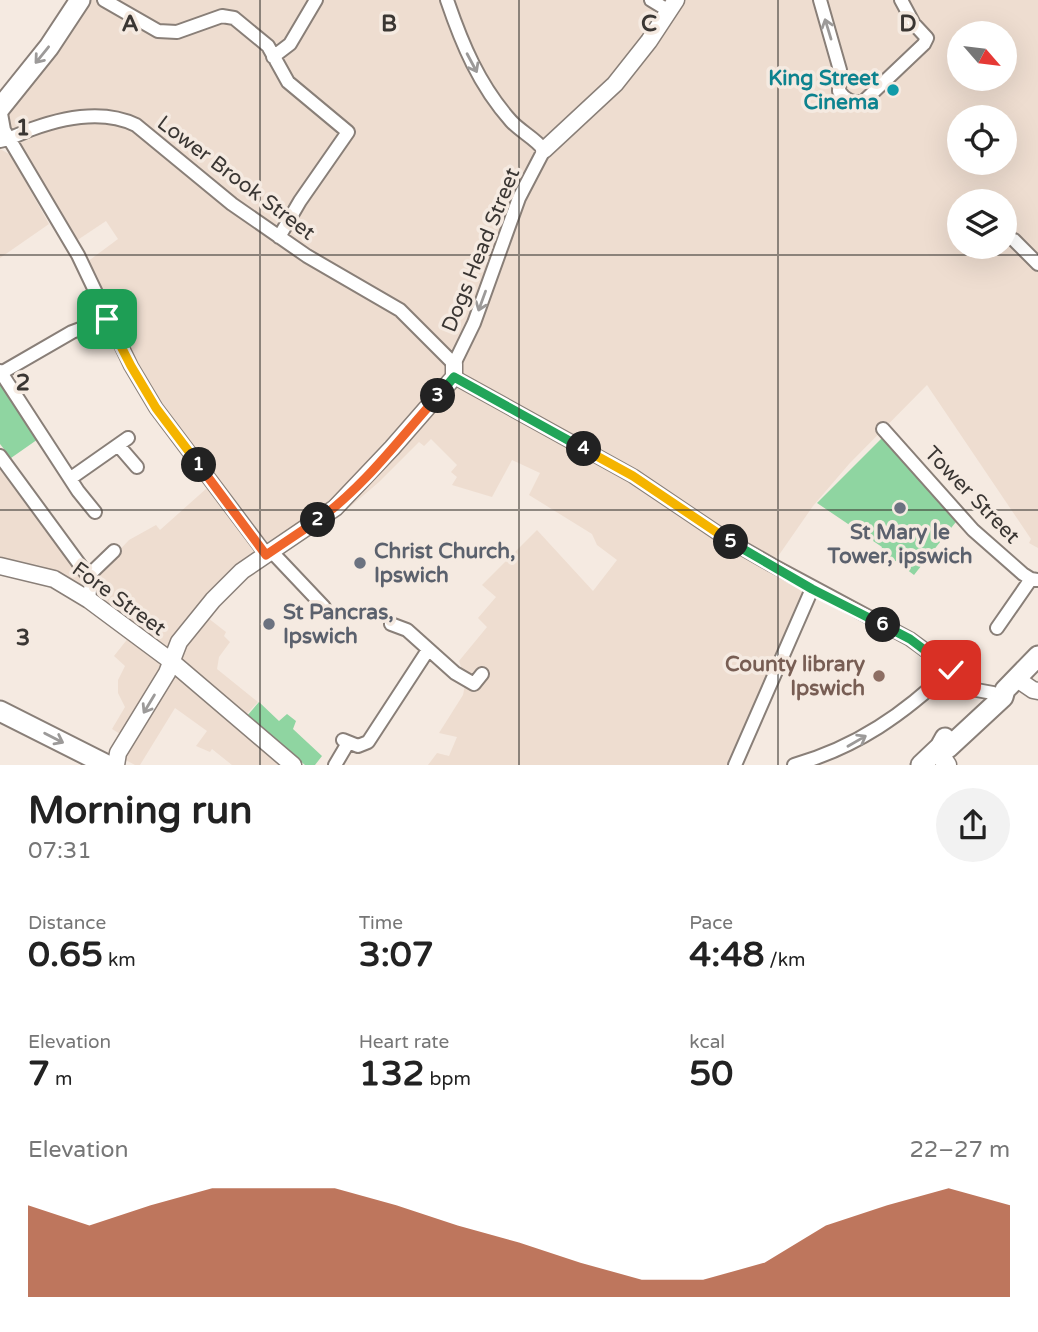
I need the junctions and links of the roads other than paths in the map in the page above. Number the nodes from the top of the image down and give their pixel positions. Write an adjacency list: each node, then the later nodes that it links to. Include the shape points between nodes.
1 (105, 0): 7 (street); 9 (street, via 168,33 228,16 263,41)
2 (316, 0): 9 (street, via 290,44)
3 (447, 0): 12 (street, one-way to 12, via 463,48 479,77 512,122)
4 (651, 0): 8 (street)
5 (820, 0): 6 (street, one-way to 5, via 927,38 864,101 852,101 839,91 840,70)
6 (901, 0)
7 (80, 2): 10 (main road, one-way to 10)
8 (672, 6): 12 (street, via 615,84)
9 (273, 57): 13 (street, via 288,82 348,132)
10 (0, 108): 11 (street)
11 (4, 140): 13 (street, Lower Brook Street, via 71,117 125,120); 16 (street, via 78,255)
12 (544, 150): 17 (street, Dogs Head Street, one-way to 17, via 519,198)
13 (279, 237): 17 (street, Lower Brook Street, via 413,321)
14 (1017, 243): 15 (street)
15 (1038, 264)
16 (107, 319): 18 (street, via 72,332); 25 (street, via 156,408)
17 (454, 370): 25 (street, via 392,448 335,508); 29 (street, Lower Brook Street)
18 (1, 372): 22 (street)
19 (883, 429): 28 (street, Tower Street, via 973,530)
20 (0, 456): 27 (street)
21 (137, 467): 22 (street, via 123,441)
22 (71, 478): 23 (street)
23 (95, 512)
24 (114, 551): 27 (street)
25 (268, 553): 31 (street); 35 (street, via 213,600 186,632)
26 (0, 566): 30 (street, Fore Street, via 54,579)
27 (88, 576): 30 (street, via 92,584)
28 (1034, 579): 33 (street)
29 (812, 589): 36 (street, Lower Brook Street, via 910,639); 46 (street)
30 (89, 600): 35 (street, Fore Street)
31 (324, 607)
32 (391, 624): 34 (street, via 407,630)
33 (997, 628)
34 (428, 650): 37 (street, via 474,684); 45 (street, via 368,742 358,746 346,741)
35 (170, 662): 43 (street, one-way to 43, via 118,753); 44 (street, Fore Street)
36 (951, 670): 38 (street, Lower Brook Street, via 971,689); 47 (street, one-way to 36, via 862,739)
37 (482, 674)
38 (1020, 678): 39 (street); 41 (main road)
39 (1038, 691)
40 (0, 711): 42 (main road, one-way to 42)
41 (942, 754): 48 (main road)
42 (107, 765)
43 (116, 765)
44 (293, 765)
45 (335, 765)
46 (734, 765)
47 (794, 765)
48 (921, 765)

